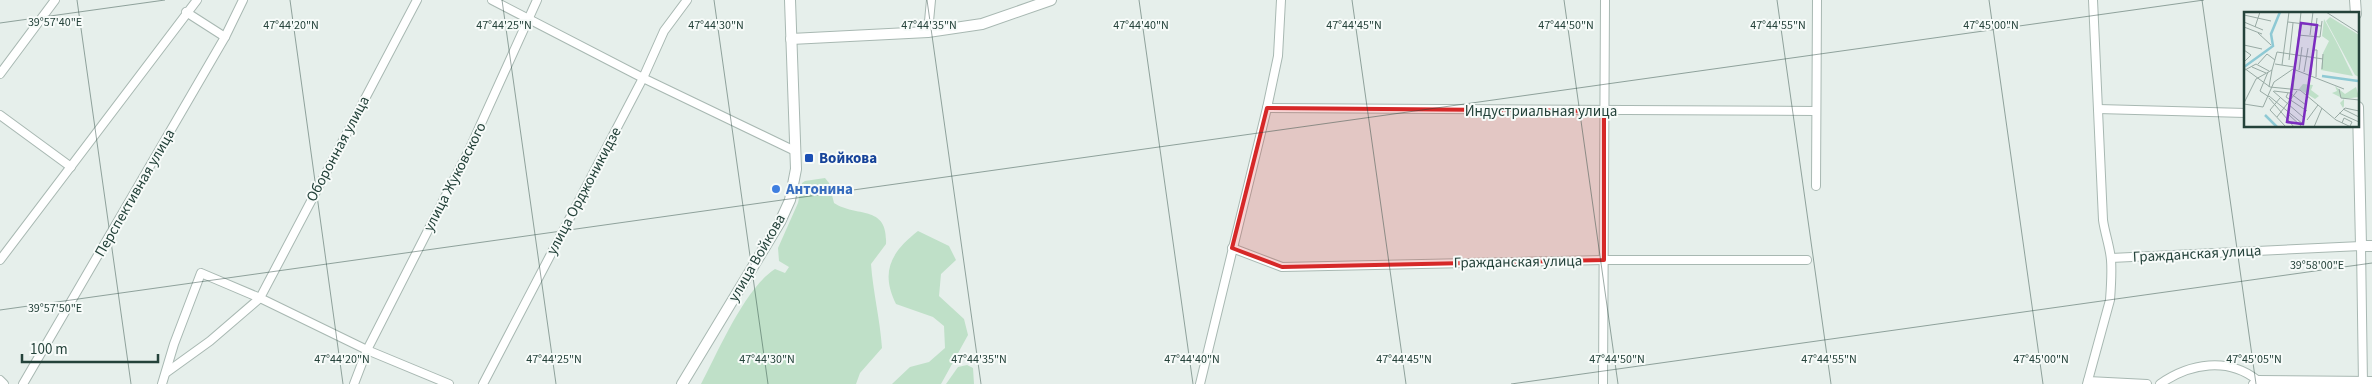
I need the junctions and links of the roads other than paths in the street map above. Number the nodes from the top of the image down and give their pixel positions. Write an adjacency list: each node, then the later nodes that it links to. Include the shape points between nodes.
1 (55, 0): 20 (street)
2 (197, 0): 15 (street)
3 (243, 0): 18 (street, Перспективная улица)
4 (417, 0): 39 (street, Оборонная улица)
5 (492, 0): 16 (street)
6 (537, 0): 16 (street, улица Жуковского)
7 (687, 0): 21 (street, улица Орджоникидзе, via 664,31)
8 (790, 0): 19 (street, улица Войкова)
9 (931, 0): 17 (street)
10 (1051, 0): 17 (street, via 982,24)
11 (1281, 0): 22 (street, via 1278,56)
12 (1605, 0): 24 (street)
13 (1817, 0): 25 (street)
14 (2093, 0): 23 (street)
15 (186, 12): 18 (street); 30 (street)
16 (528, 20): 21 (street); 40 (street, улица Жуковского, via 470,148)
17 (928, 32): 19 (street)
18 (225, 37): 48 (street, Перспективная улица)
19 (791, 39): 29 (street, улица Войкова)
20 (0, 74)
21 (643, 78): 29 (street); 52 (street, улица Орджоникидзе)
22 (1267, 108): 24 (street, Индустриальная улица); 34 (street)
23 (2098, 109): 26 (street); 35 (street, via 2103,220)
24 (1604, 111): 25 (street, Индустриальная улица); 37 (street)
25 (1816, 111): 31 (street)
26 (2244, 113)
27 (0, 115): 30 (street)
28 (2358, 128): 32 (street)
29 (795, 151): 53 (street, улица Войкова, via 795,176 790,200 780,222)
30 (71, 167): 36 (street)
31 (1816, 186)
32 (2360, 246): 33 (street, Гражданская улица); 35 (street, Гражданская улица); 46 (street)
33 (2372, 246)
34 (1232, 248): 37 (street, Гражданская улица, via 1282,268); 54 (street)
35 (2111, 258): 45 (street, via 2110,300)
36 (0, 260)
37 (1604, 260): 38 (street, Гражданская улица); 55 (street)
38 (1807, 260)
39 (260, 298): 40 (street); 41 (street, via 210,341); 41 (street, via 201,273)
40 (367, 350): 50 (street, улица Жуковского); 51 (street)
41 (167, 372): 49 (street)
42 (0, 380): 47 (street)
43 (2372, 381): 46 (street)
44 (2255, 382): 46 (street); 57 (street, via 2242,370 2211,365 2180,372)
45 (2087, 383): 56 (street)
46 (2363, 383)
47 (4, 384)
48 (23, 384)
49 (162, 384)
50 (354, 384)
51 (449, 384)
52 (483, 384)
53 (682, 384)
54 (1200, 384)
55 (1603, 384)
56 (2147, 384)
57 (2160, 384)

